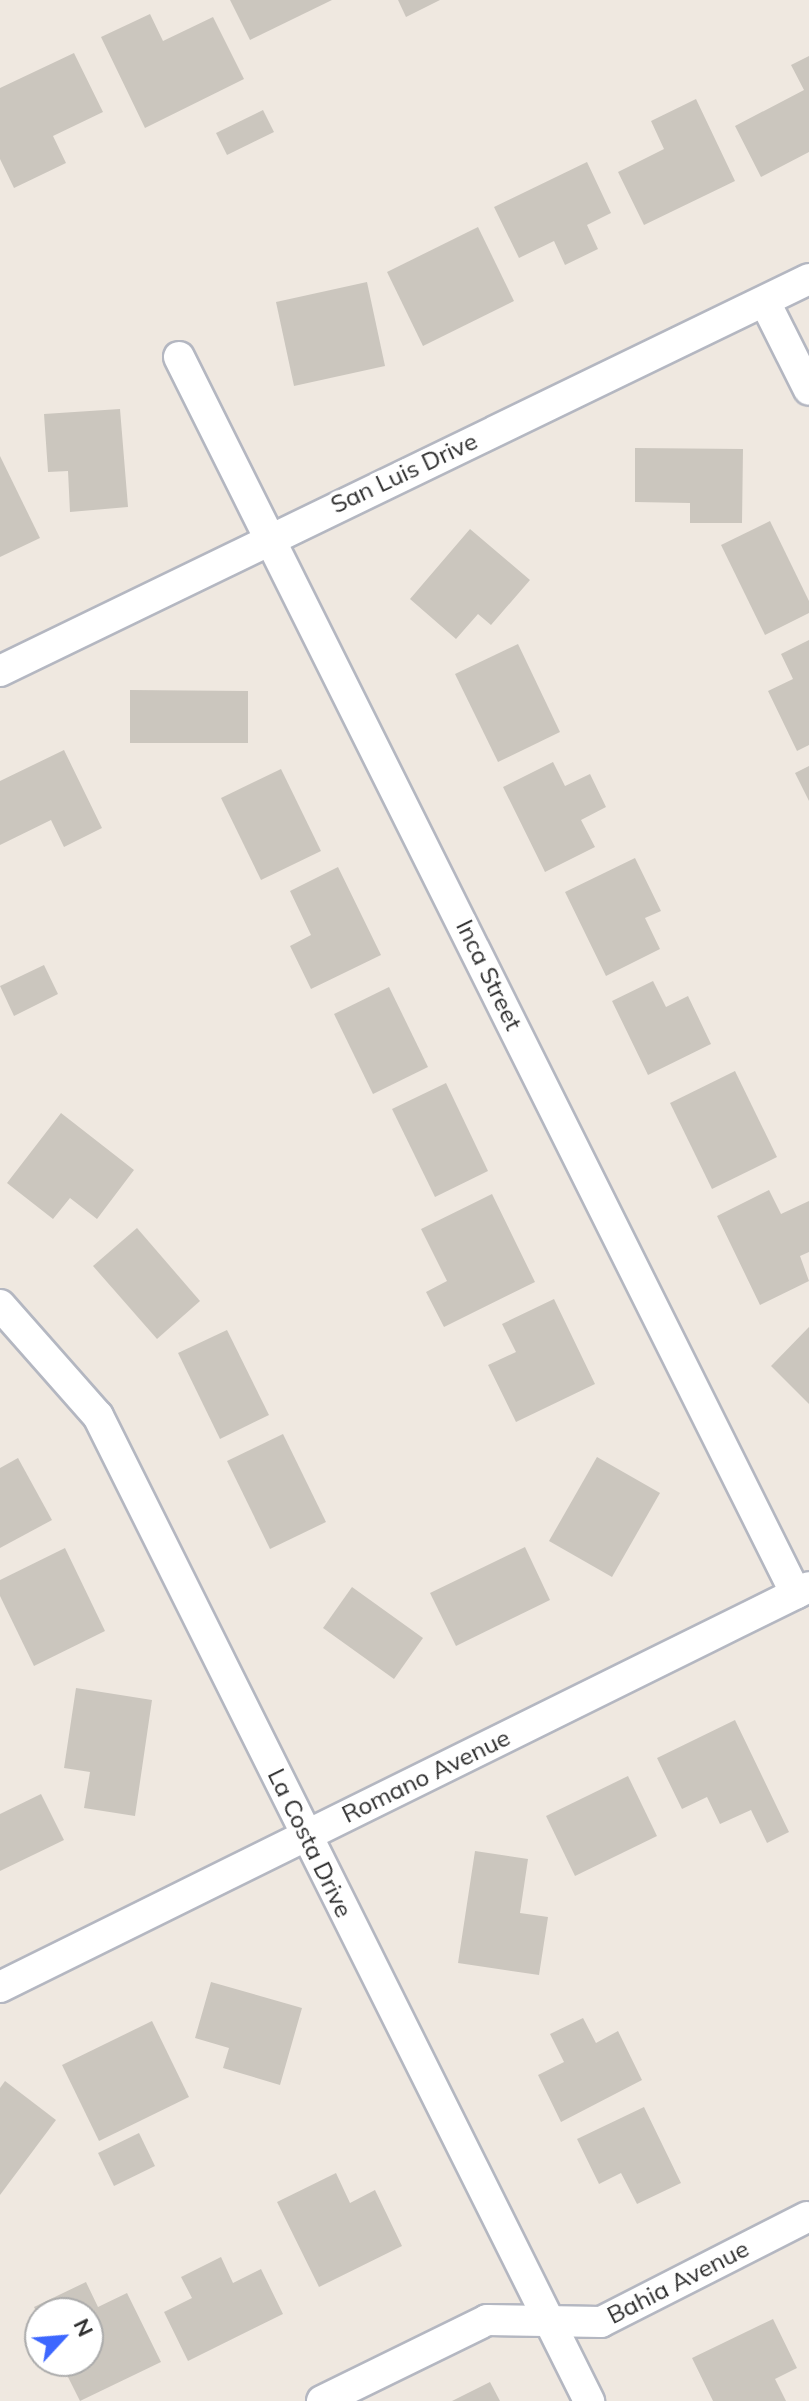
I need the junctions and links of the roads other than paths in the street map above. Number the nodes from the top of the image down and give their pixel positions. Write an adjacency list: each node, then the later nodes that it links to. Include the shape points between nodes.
1 (809, 279): 2 (street, San Luis Drive)
2 (765, 302): 4 (street); 5 (street, San Luis Drive)
3 (179, 357): 5 (street, Inca Street)
4 (809, 390)
5 (271, 536): 6 (street, San Luis Drive); 8 (street, Inca Street)
6 (0, 671)
7 (0, 1305): 9 (street, La Costa Drive, via 98,1416)
8 (802, 1590): 9 (street, Romano Avenue)
9 (305, 1836): 10 (street, Romano Avenue); 12 (street, La Costa Drive)
10 (0, 1987)
11 (807, 2217): 12 (street, Bahia Avenue, via 601,2322)
12 (548, 2320): 13 (street, Bahia Avenue, via 487,2320); 14 (street, La Costa Drive)
13 (322, 2401)
14 (589, 2401)

